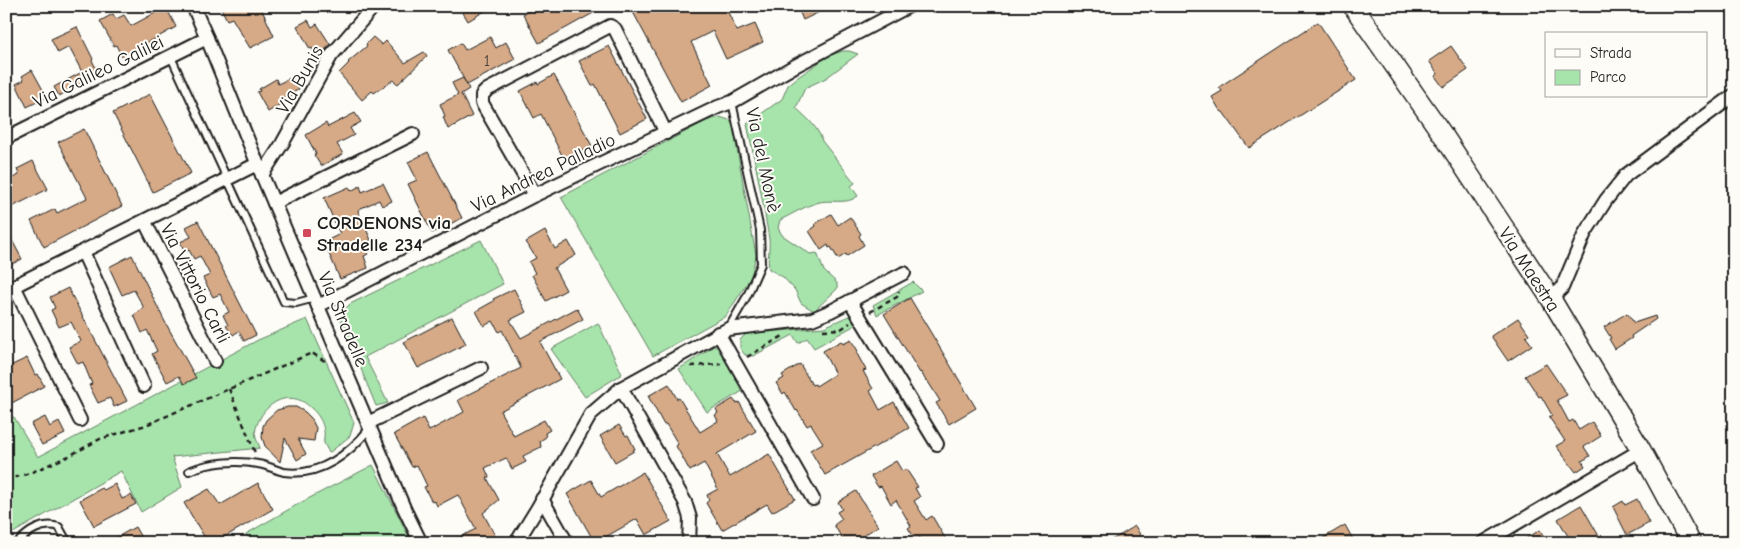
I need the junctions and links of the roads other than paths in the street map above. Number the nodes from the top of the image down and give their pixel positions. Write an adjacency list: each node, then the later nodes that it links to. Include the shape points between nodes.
1 (193, 6): 5 (street, Via Stradelle)
2 (374, 6): 12 (street, Via Bunis, via 331,56 282,144)
3 (910, 6): 8 (street, Via del Monè, via 793,66)
4 (1353, 6): 19 (main road, Via Maestra)
5 (207, 38): 6 (street, Via Galileo Galilei); 12 (street, Via Stradelle)
6 (170, 56): 11 (street, Via Galileo Galilei); 13 (lane)
7 (1734, 95): 19 (street, via 1626,176 1585,233 1562,288)
8 (732, 102): 9 (street, Via Andrea Palladio); 22 (lane, Via del Monè, via 760,230 761,264 748,296)
9 (666, 133): 14 (street, Via Andrea Palladio); 14 (street, via 615,29 610,26 486,90 482,95 482,103)
10 (413, 134): 15 (street)
11 (6, 138)
12 (260, 170): 13 (street, Via Vittorio Carli); 15 (street, Via Stradelle)
13 (227, 180): 16 (street, Via Vittorio Carli); 21 (lane, via 284,302)
14 (535, 195): 21 (street, Via Andrea Palladio)
15 (274, 203): 21 (street, Via Stradelle)
16 (144, 222): 17 (street, Via Vittorio Carli); 23 (street, Via Vittorio Carli)
17 (83, 252): 25 (street); 27 (street, Via Vittorio Carli, via 14,286)
18 (904, 273): 20 (street, Via del Monè)
19 (1550, 299): 30 (main road, Via Maestra)
20 (850, 301): 22 (street, Via del Monè, via 812,319); 29 (street)
21 (316, 302): 28 (street, Via Stradelle)
22 (723, 331): 26 (street, Via del Monè); 33 (street)
23 (215, 361)
24 (481, 368): 28 (street)
25 (144, 386)
26 (621, 388): 32 (street, Via del Monè, via 591,414); 39 (street, via 685,502 690,518)
27 (80, 420)
28 (369, 426): 31 (lane, via 346,454 322,468 284,472 260,464 221,464); 36 (street, Via Stradelle)
29 (937, 444)
30 (1641, 450): 40 (street); 41 (main road, Via Maestra)
31 (189, 471)
32 (542, 499): 37 (street, Via del Monè); 38 (street)
33 (813, 499)
34 (17, 543): 35 (lane, via 28,532 48,524 59,527)
35 (68, 543)
36 (421, 543)
37 (516, 543)
38 (567, 543)
39 (689, 543)
40 (1483, 543)
41 (1691, 543)

